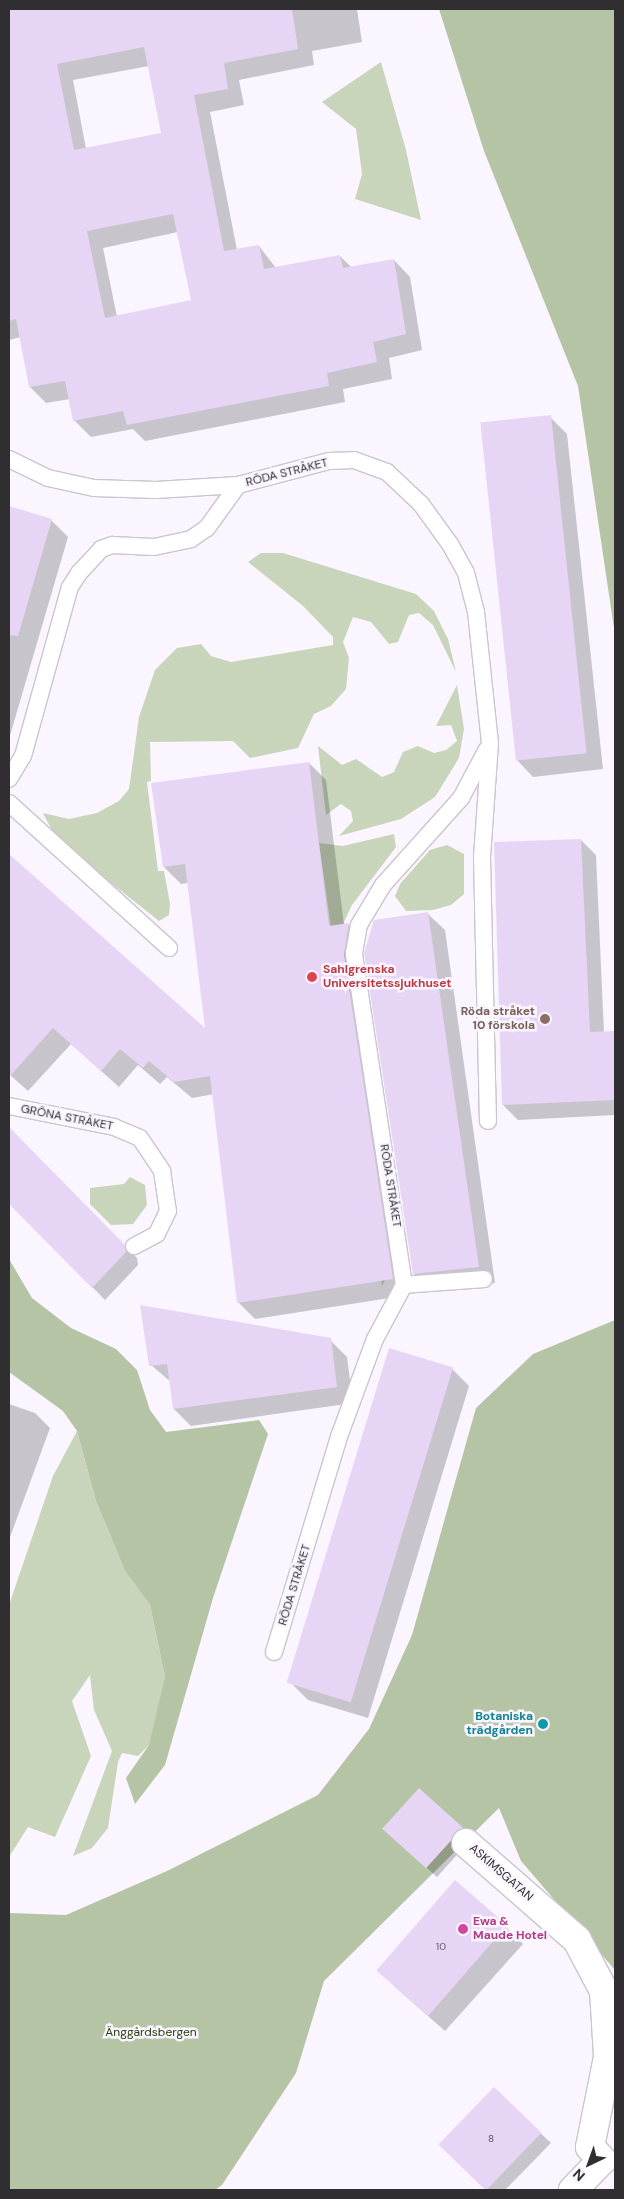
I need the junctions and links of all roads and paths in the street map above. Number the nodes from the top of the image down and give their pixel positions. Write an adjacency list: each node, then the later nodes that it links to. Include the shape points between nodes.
1 (9, 459): 2 (lane, RÖDA STRÅKET, via 48,478 94,488 156,490)
2 (238, 485): 3 (lane, RÖDA STRÅKET, via 329,461 354,460 387,472 421,504 466,573 476,612); 4 (lane, via 207,528 191,539 154,547 112,545 101,549 78,573 70,587 23,756)
3 (490, 743): 8 (lane, RÖDA STRÅKET, via 482,858); 11 (lane, RÖDA STRÅKET, via 461,798 370,902 359,925 354,953)
4 (9, 779)
5 (9, 803): 6 (lane)
6 (169, 948)
7 (9, 1106): 9 (lane, GRÖNA STRÅKET, via 114,1127 140,1138 162,1171 168,1211 157,1234)
8 (488, 1121)
9 (134, 1246)
10 (484, 1279): 11 (lane)
11 (404, 1285): 12 (lane, RÖDA STRÅKET, via 375,1339 340,1434)
12 (274, 1652)
13 (466, 1843): 14 (street, ASKIMSGATAN, via 577,1940 604,1991 608,2057 590,2147 602,2160)
14 (573, 2190)

